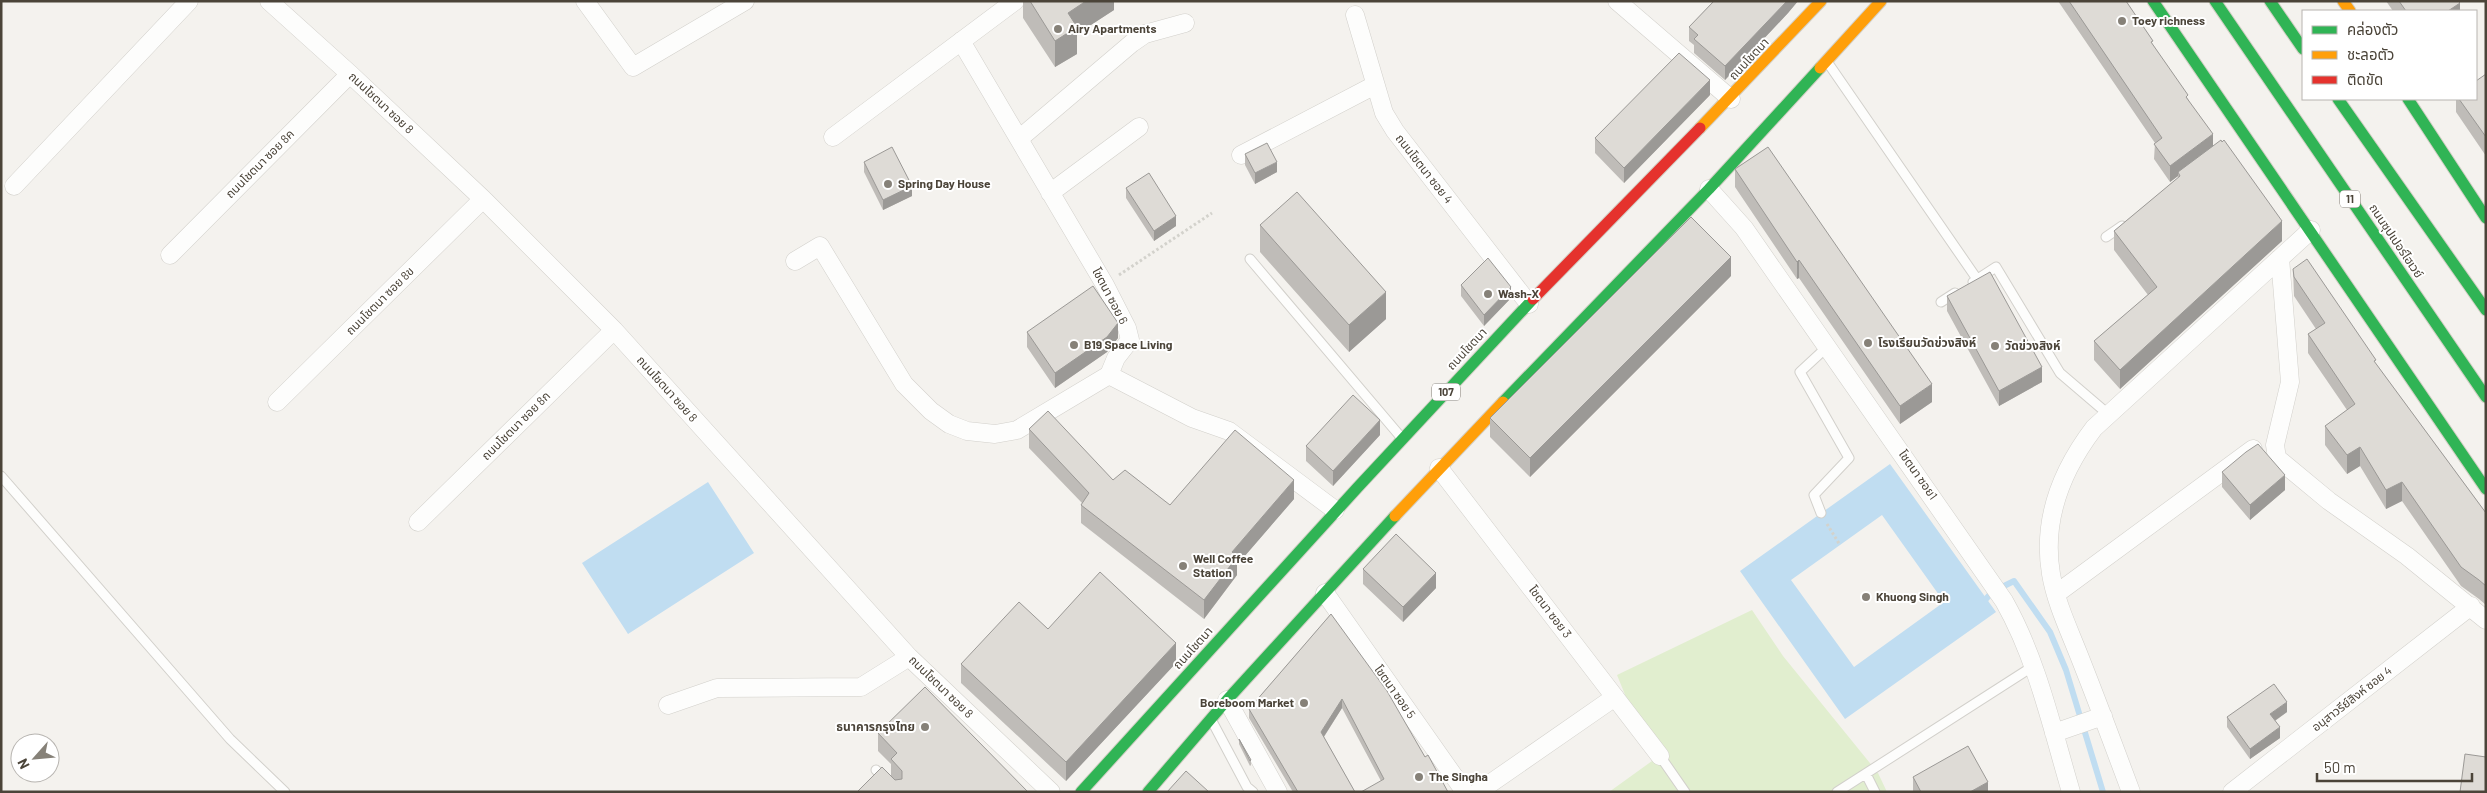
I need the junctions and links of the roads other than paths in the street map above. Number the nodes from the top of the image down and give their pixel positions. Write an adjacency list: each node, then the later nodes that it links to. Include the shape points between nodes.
1 (189, 1): 28 (street)
2 (269, 1): 17 (street, ถนนโชตนา ซอย 8)
3 (585, 1): 4 (street, via 632,67)
4 (745, 1)
5 (1015, 1): 14 (street)
6 (1617, 1): 19 (street)
7 (1821, 1): 19 (main road, ถนนโชตนา / 107)
8 (1881, 1): 16 (main road)
9 (2153, 1): 23 (main road)
10 (2215, 1): 47 (main road, ถนนซุปเปอร์ไฮเวย์ / 11)
11 (2270, 1): 15 (main road)
12 (1356, 15): 18 (street, ถนนโชตนา ซอย 4)
13 (1185, 23): 25 (street, via 1146,34 1132,43)
14 (961, 41): 24 (street); 25 (street, โชตนา ซอย 6)
15 (2302, 48)
16 (1827, 61): 29 (main road); 40 (lane)
17 (350, 74): 31 (street, ถนนโชตนา ซอย 8); 36 (street, ถนนโชตนา ซอย 8ค)
18 (1375, 85): 27 (street); 42 (street, ถนนโชตนา ซอย 4, via 1384,113 1395,131)
19 (1731, 98): 42 (main road, ถนนโชตนา / 107)
20 (2339, 100): 43 (main road)
21 (2409, 100): 32 (main road)
22 (1140, 127): 30 (street)
23 (2245, 134): 26 (lane); 34 (main road)
24 (833, 137)
25 (1019, 139): 30 (street, โชตนา ซอย 6)
26 (2234, 142)
27 (1241, 155)
28 (14, 186)
29 (1709, 189): 45 (street, โชตนา ซอย1, via 1744,228); 52 (main road)
30 (1050, 193): 46 (street, โชตนา ซอย 6, via 1127,328 1130,340 1116,358)
31 (482, 200): 44 (street, ถนนโชตนา ซอย 8); 48 (street, ถนนโชตนา ซอย 8ข)
32 (2486, 218)
33 (2129, 220): 35 (lane)
34 (2311, 230): 37 (street); 54 (main road)
35 (2106, 237)
36 (170, 255)
37 (2280, 258): 49 (street); 51 (street, via 2290,382)
38 (1250, 259): 50 (lane)
39 (795, 262): 46 (street, via 820,246 904,384 931,411 949,424 967,431 995,434 1017,430)
40 (1977, 279): 41 (lane); 49 (lane, via 1996,267 2060,373)
41 (1942, 302)
42 (1529, 304): 50 (main road, ถนนโชตนา / 107)
43 (2486, 310)
44 (614, 330): 57 (street, ถนนโชตนา ซอย 8ก); 62 (street, ถนนโชตนา ซอย 8)
45 (1827, 347): 56 (lane, via 1800,372 1849,458 1814,495); 63 (street, โชตนา ซอย1, via 1991,580 2016,622)
46 (1109, 375): 55 (street, via 1192,418 1229,431)
47 (2486, 397)
48 (277, 402)
49 (2108, 414): 59 (street, via 2077,451 2057,494 2049,553)
50 (1402, 439): 55 (main road, ถนนโชตนา / 107)
51 (2274, 449): 59 (street, via 2257,448 2242,456); 60 (street, via 2279,460 2306,484 2408,556)
52 (1439, 468): 58 (main road); 64 (street, โชตนา ซอย 3)
53 (1, 476): 73 (lane, via 230,739)
54 (2486, 489)
55 (1335, 510): 76 (main road, ถนนโชตนา / 107)
56 (1821, 513)
57 (418, 522)
58 (1325, 593): 65 (main road); 80 (street, โชตนา ซอย 5)
59 (2056, 594): 67 (street)
60 (2471, 606): 61 (street); 87 (street, อนุสาวรีย์สิงห์ ซอย 4)
61 (2486, 620)
62 (909, 658): 66 (street, via 861,687 717,688); 75 (street, ถนนโชตนา ซอย 8)
63 (2032, 667): 69 (street, โชตนา ซอย1); 72 (lane)
64 (1615, 697): 70 (street, โชตนา ซอย 3); 81 (street)
65 (1227, 700): 68 (main road); 79 (street)
66 (668, 705)
67 (2103, 716): 69 (street); 86 (street)
68 (1211, 719): 77 (main road); 78 (lane, via 1247,787)
69 (2054, 733): 85 (street, โชตนา ซอย1)
70 (1660, 756): 82 (lane)
71 (876, 770): 74 (lane)
72 (1866, 774): 83 (lane); 84 (lane)
73 (285, 792)
74 (897, 792)
75 (1051, 792)
76 (1081, 792)
77 (1148, 792)
78 (1253, 792)
79 (1278, 792)
80 (1465, 792)
81 (1478, 792)
82 (1685, 792)
83 (1837, 792)
84 (1875, 792)
85 (2071, 792)
86 (2131, 792)
87 (2232, 792)

